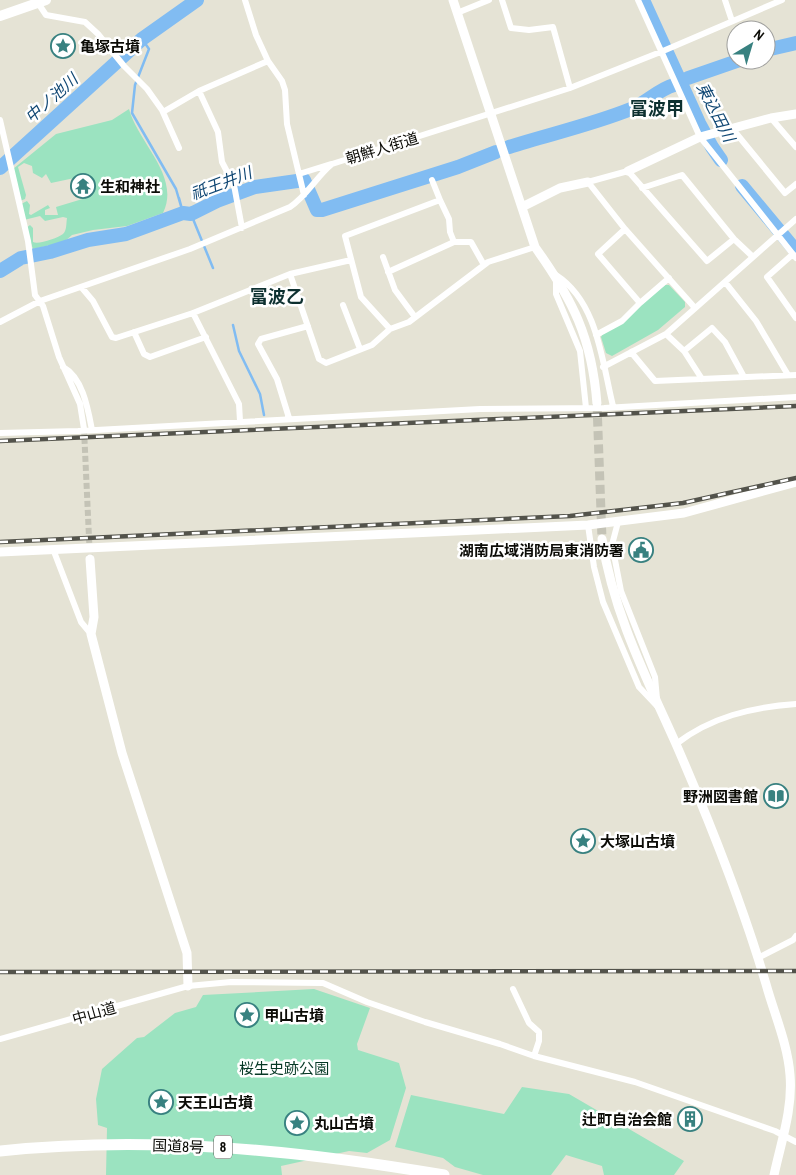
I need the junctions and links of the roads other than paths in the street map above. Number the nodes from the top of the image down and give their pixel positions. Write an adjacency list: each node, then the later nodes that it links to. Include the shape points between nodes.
1 (244, 0): 15 (street)
2 (453, 0): 9 (street)
3 (490, 0): 9 (street)
4 (502, 0): 16 (street, via 511,28 553,27)
5 (638, 0): 14 (street)
6 (725, 0): 11 (street)
7 (782, 0): 12 (street, 朝鮮人街道)
8 (42, 1): 10 (main road); 18 (street, via 46,15 85,22)
9 (457, 13): 19 (street)
10 (0, 16)
11 (732, 20)
12 (734, 20)
13 (726, 24): 14 (street, 朝鮮人街道)
14 (662, 52): 16 (street, 朝鮮人街道); 24 (street)
15 (268, 61): 17 (street); 30 (street, via 285,90 288,124)
16 (570, 88): 19 (street, 朝鮮人街道)
17 (199, 90): 18 (street); 39 (street, via 218,132 222,162 234,185)
18 (163, 112): 27 (street)
19 (490, 114): 28 (street, 朝鮮人街道); 37 (street)
20 (796, 114): 21 (street)
21 (771, 118): 23 (street); 26 (street)
22 (0, 120): 25 (street)
23 (731, 127): 24 (street); 33 (street, via 785,193)
24 (700, 137): 29 (street); 41 (street)
25 (2, 143): 56 (street)
26 (796, 147)
27 (179, 148)
28 (332, 164): 30 (street, via 324,164); 35 (street, 朝鮮人街道)
29 (628, 171): 32 (street); 34 (street)
30 (300, 178): 35 (street)
31 (432, 180): 36 (street)
32 (588, 182): 37 (street, via 560,188); 40 (street)
33 (796, 184)
34 (642, 188): 42 (street, via 682,175); 42 (street, via 707,261)
35 (307, 192): 39 (street, 朝鮮人街道, via 290,207)
36 (440, 200): 43 (street, via 449,219); 48 (street, via 345,236)
37 (522, 207): 44 (street)
38 (796, 219): 41 (street)
39 (242, 228): 55 (street, 朝鮮人街道)
40 (625, 228): 53 (street); 57 (street, via 598,254)
41 (778, 235): 45 (street); 47 (street)
42 (734, 239): 47 (street)
43 (454, 242): 49 (street, via 471,242); 50 (street)
44 (535, 247): 49 (street); 52 (street)
45 (794, 256): 62 (street, via 767,277)
46 (383, 257): 50 (street)
47 (753, 257): 54 (street)
48 (352, 260): 51 (street); 65 (street, via 361,297)
49 (484, 265): 61 (street)
50 (388, 272): 61 (street, via 395,290)
51 (290, 274): 60 (street); 64 (street)
52 (556, 276): 68 (street, via 570,285 584,305); 80 (street, via 589,347); 82 (street, via 556,294 580,351)
53 (669, 278): 57 (street); 59 (street)
54 (724, 282): 59 (street); 75 (street, via 756,321)
55 (82, 288): 56 (street, 朝鮮人街道); 66 (street, via 93,301 112,337)
56 (40, 301): 63 (street, 朝鮮人街道); 74 (street)
57 (640, 303): 68 (street, via 622,321)
58 (343, 305): 70 (street)
59 (695, 308): 67 (street)
60 (193, 312): 66 (street); 69 (street)
61 (416, 317): 65 (street)
62 (796, 318)
63 (0, 322)
64 (308, 326): 70 (street, via 320,359 326,363); 83 (street, via 261,340 258,344 277,379)
65 (390, 329): 70 (street, via 372,345)
66 (134, 332): 69 (street, via 144,354 150,357)
67 (666, 334): 71 (street); 72 (street)
68 (596, 335): 73 (street)
69 (206, 337): 84 (street, via 239,404)
70 (360, 349)
71 (684, 351): 77 (street, via 712,328 725,342); 78 (street)
72 (631, 352): 73 (street); 78 (street, via 655,381)
73 (603, 367): 81 (street)
74 (63, 368): 85 (street, via 80,404); 86 (street, via 70,371 80,388)
75 (788, 375): 76 (street); 77 (street)
76 (796, 375)
77 (744, 377): 78 (street)
78 (702, 379)
79 (796, 397): 81 (street)
80 (597, 404)
81 (613, 406): 82 (street)
82 (586, 408): 83 (street, via 480,409)
83 (289, 418): 84 (street)
84 (240, 421): 86 (street)
85 (84, 429)
86 (92, 430): 87 (street)
87 (0, 433)
88 (796, 482): 89 (street, via 684,513)
89 (618, 522): 90 (street); 97 (street, via 613,541 614,560 621,591 655,677)
90 (588, 525): 92 (street); 97 (street, via 603,602 639,687)
91 (602, 539): 97 (street, via 613,596)
92 (53, 549): 93 (street); 95 (street, via 81,622)
93 (0, 552)
94 (90, 559): 95 (street, via 94,617)
95 (91, 634): 101 (street, via 122,753 187,954)
96 (796, 704): 98 (street, via 730,715 691,732)
97 (658, 708): 98 (street)
98 (676, 744): 100 (street)
99 (796, 936): 100 (street)
100 (758, 958): 105 (street, via 786,1053)
101 (188, 986): 103 (street, 中山道); 104 (street, 中山道, via 231,982 323,983 367,1002)
102 (513, 989): 104 (street, via 529,1023 539,1032)
103 (0, 1039)
104 (534, 1056): 106 (street, 中山道, via 635,1082)
105 (793, 1103): 106 (street)
106 (783, 1135): 107 (street); 110 (street)
107 (796, 1142)
108 (0, 1151): 109 (highway, 国道8号 / 8, via 118,1144 232,1148 340,1159)
109 (444, 1175)
110 (774, 1175)

